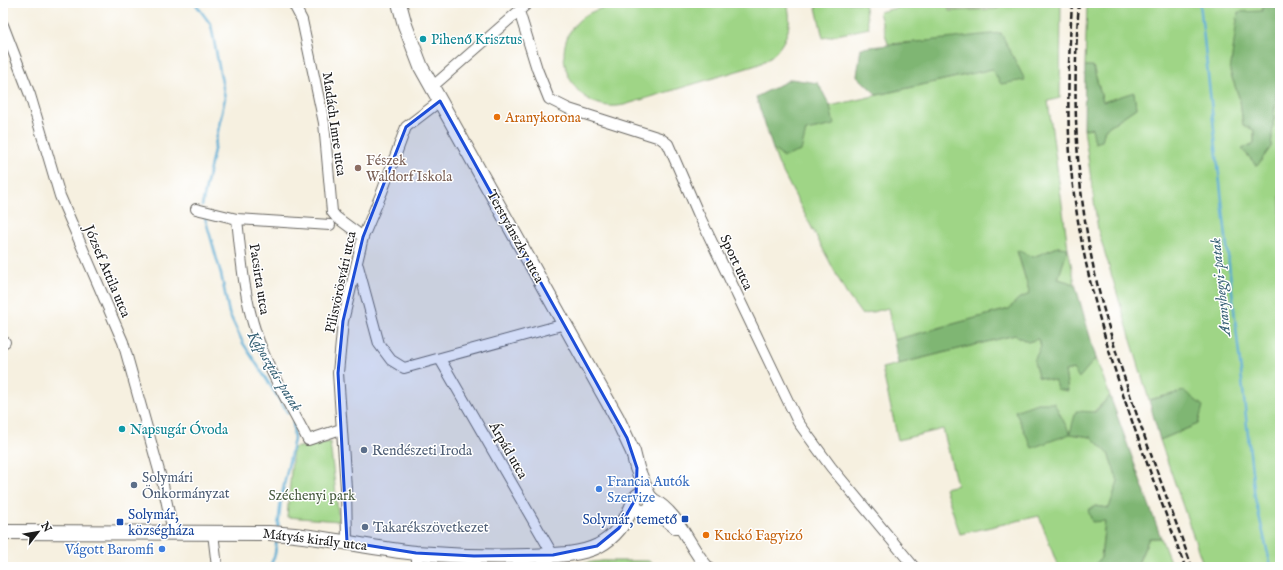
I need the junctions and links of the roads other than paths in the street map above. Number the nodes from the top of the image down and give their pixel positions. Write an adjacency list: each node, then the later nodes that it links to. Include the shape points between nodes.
1 (293, 3): 11 (street, Madách Imre utca, via 302,20 320,100 332,212 336,218)
2 (399, 3): 6 (main road, Terstyánszky utca, via 412,45)
3 (528, 3): 4 (street)
4 (519, 12): 6 (street); 26 (street, Sport utca, via 549,99 569,109 660,138 668,144 698,213 798,422 831,467)
5 (3, 25): 18 (street, József Attila utca, via 30,95 60,196 123,342 164,485)
6 (432, 87): 7 (main road, Terstyánszky utca)
7 (440, 101): 11 (street, Pilisvörösvári utca, via 406,127); 13 (main road, Terstyánszky utca)
8 (196, 208): 9 (street)
9 (237, 219): 10 (street); 15 (street, Pacsirta utca, via 249,304 256,334 269,363 308,440)
10 (330, 225)
11 (363, 237): 12 (street, Pilisvörösvári utca)
12 (358, 263): 14 (street, via 379,344 391,360 404,368); 15 (street, Pilisvörösvári utca, via 343,321 338,373)
13 (565, 324): 14 (street); 16 (main road, Terstyánszky utca, via 627,438 637,468)
14 (440, 359): 22 (street, Árpád utca)
15 (341, 429): 20 (street, Pilisvörösvári utca)
16 (643, 503): 22 (main road, Mátyás király utca, via 630,513 610,538 597,546); 25 (street, via 666,509 677,520 690,545)
17 (3, 532): 18 (main road, Mátyás király utca)
18 (173, 532): 19 (main road, Mátyás király utca)
19 (213, 533): 20 (main road, Mátyás király utca, via 293,534); 23 (street)
20 (347, 542): 21 (main road, Mátyás király utca)
21 (416, 553): 22 (main road, Mátyás király utca, via 474,556); 24 (street)
22 (552, 555)
23 (217, 567)
24 (418, 567)
25 (707, 567)
26 (914, 567)

